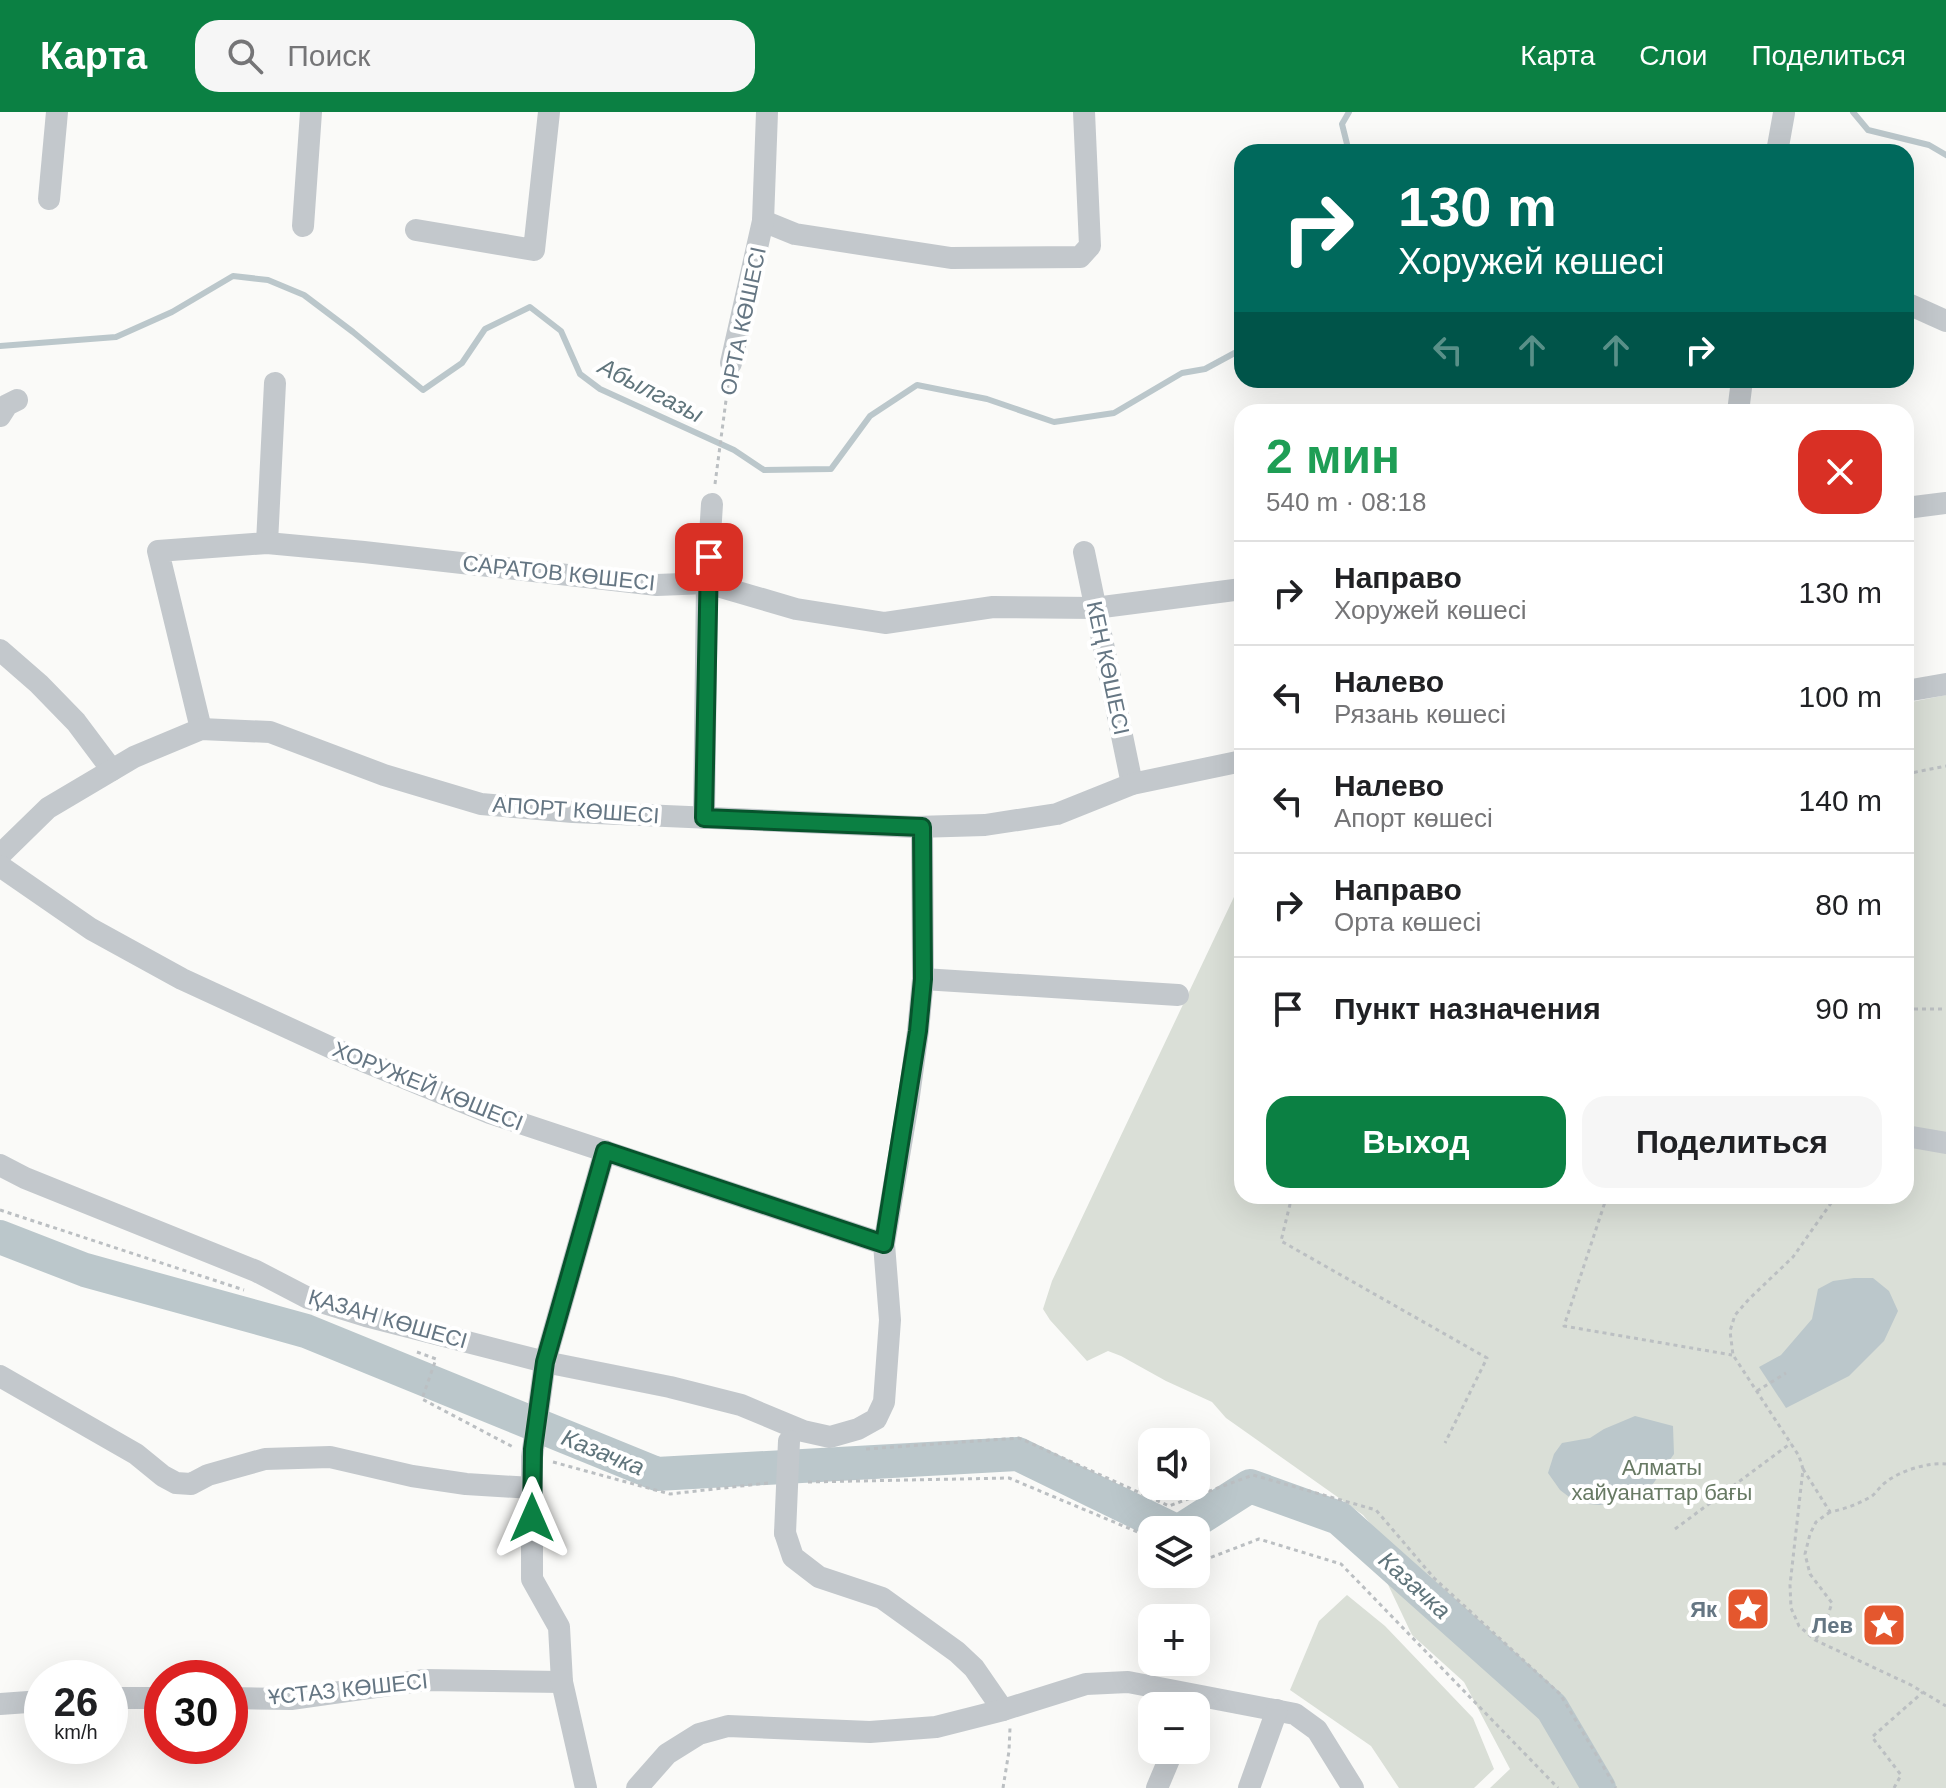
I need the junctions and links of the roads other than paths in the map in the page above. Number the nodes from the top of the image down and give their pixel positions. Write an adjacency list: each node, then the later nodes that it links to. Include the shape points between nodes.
1 (57, 112): 8 (street)
2 (311, 112): 10 (street)
3 (549, 112): 11 (street, via 534,250)
4 (767, 112): 9 (street, ОРТА КӨШЕСІ)
5 (1084, 112): 9 (street, via 1090,246 1080,257 951,258 795,234)
6 (1784, 113): 7 (street)
7 (1778, 144)
8 (49, 199)
9 (763, 221): 14 (street, ОРТА КӨШЕСІ)
10 (303, 226)
11 (416, 230)
12 (1914, 307): 13 (street)
13 (1946, 321)
14 (731, 363)
15 (275, 383): 21 (street)
16 (17, 400): 17 (street)
17 (0, 416)
18 (1946, 503): 20 (street)
19 (712, 504): 23 (street)
20 (1914, 507)
21 (267, 543): 23 (street, САРАТОВ КӨШЕСІ, via 657,585); 29 (street, САРАТОВ КӨШЕСІ, via 158,551)
22 (1084, 552): 25 (street, КЕҢ КӨШЕСІ)
23 (707, 583): 25 (street, САРАТОВ КӨШЕСІ, via 796,609 885,623 993,607); 33 (street)
24 (1234, 590): 25 (street, САРАТОВ КӨШЕСІ)
25 (1095, 608): 32 (street, КЕҢ КӨШЕСІ)
26 (0, 650): 31 (street, via 76,722)
27 (1946, 684): 28 (street)
28 (1914, 690)
29 (201, 729): 31 (street, АПОРТ КӨШЕСІ); 33 (street, АПОРТ КӨШЕСІ, via 270,732 481,804)
30 (1234, 763): 32 (street, АПОРТ КӨШЕСІ)
31 (112, 770): 35 (street, АПОРТ КӨШЕСІ, via 48,808)
32 (1132, 784): 34 (street, АПОРТ КӨШЕСІ, via 1057,814 985,825)
33 (704, 818): 34 (street, АПОРТ КӨШЕСІ)
34 (922, 827): 37 (street)
35 (0, 855)
36 (0, 866): 41 (street, ХОРУЖЕЙ КӨШЕСІ, via 91,929 182,979 490,1113)
37 (923, 979): 38 (street); 43 (street)
38 (1178, 995)
39 (1914, 1137): 40 (street)
40 (1946, 1143)
41 (605, 1151): 43 (street, ХОРУЖЕЙ КӨШЕСІ); 44 (street)
42 (0, 1165): 44 (street, ҚАЗАН КӨШЕСІ, via 256,1271 308,1298)
43 (884, 1244): 46 (street, ҚАЗАН КӨШЕСІ, via 890,1320 884,1402 876,1419 830,1437)
44 (544, 1368): 46 (street, ҚАЗАН КӨШЕСІ, via 670,1387 741,1405); 47 (street)
45 (0, 1376): 47 (street, via 136,1454 176,1483 191,1484 265,1459 330,1457 412,1476)
46 (790, 1434): 53 (street, bridge, via 785,1533 793,1557 819,1577 882,1598 957,1652)
47 (532, 1488): 48 (street, via 532,1579 559,1627)
48 (562, 1682): 49 (street, ҰСТАЗ КӨШЕСІ, via 425,1680 291,1699); 56 (street)
49 (248, 1698)
50 (24, 1702): 52 (street)
51 (1210, 1703): 54 (street)
52 (0, 1704)
53 (1003, 1710): 54 (street, via 1086,1684 1128,1682); 57 (street, via 936,1727 870,1732 728,1726 699,1734 667,1754)
54 (1275, 1714): 59 (street); 60 (street, via 1295,1714 1317,1730)
55 (1167, 1764): 58 (street)
56 (586, 1788)
57 (637, 1788)
58 (1157, 1788)
59 (1249, 1788)
60 (1353, 1788)

